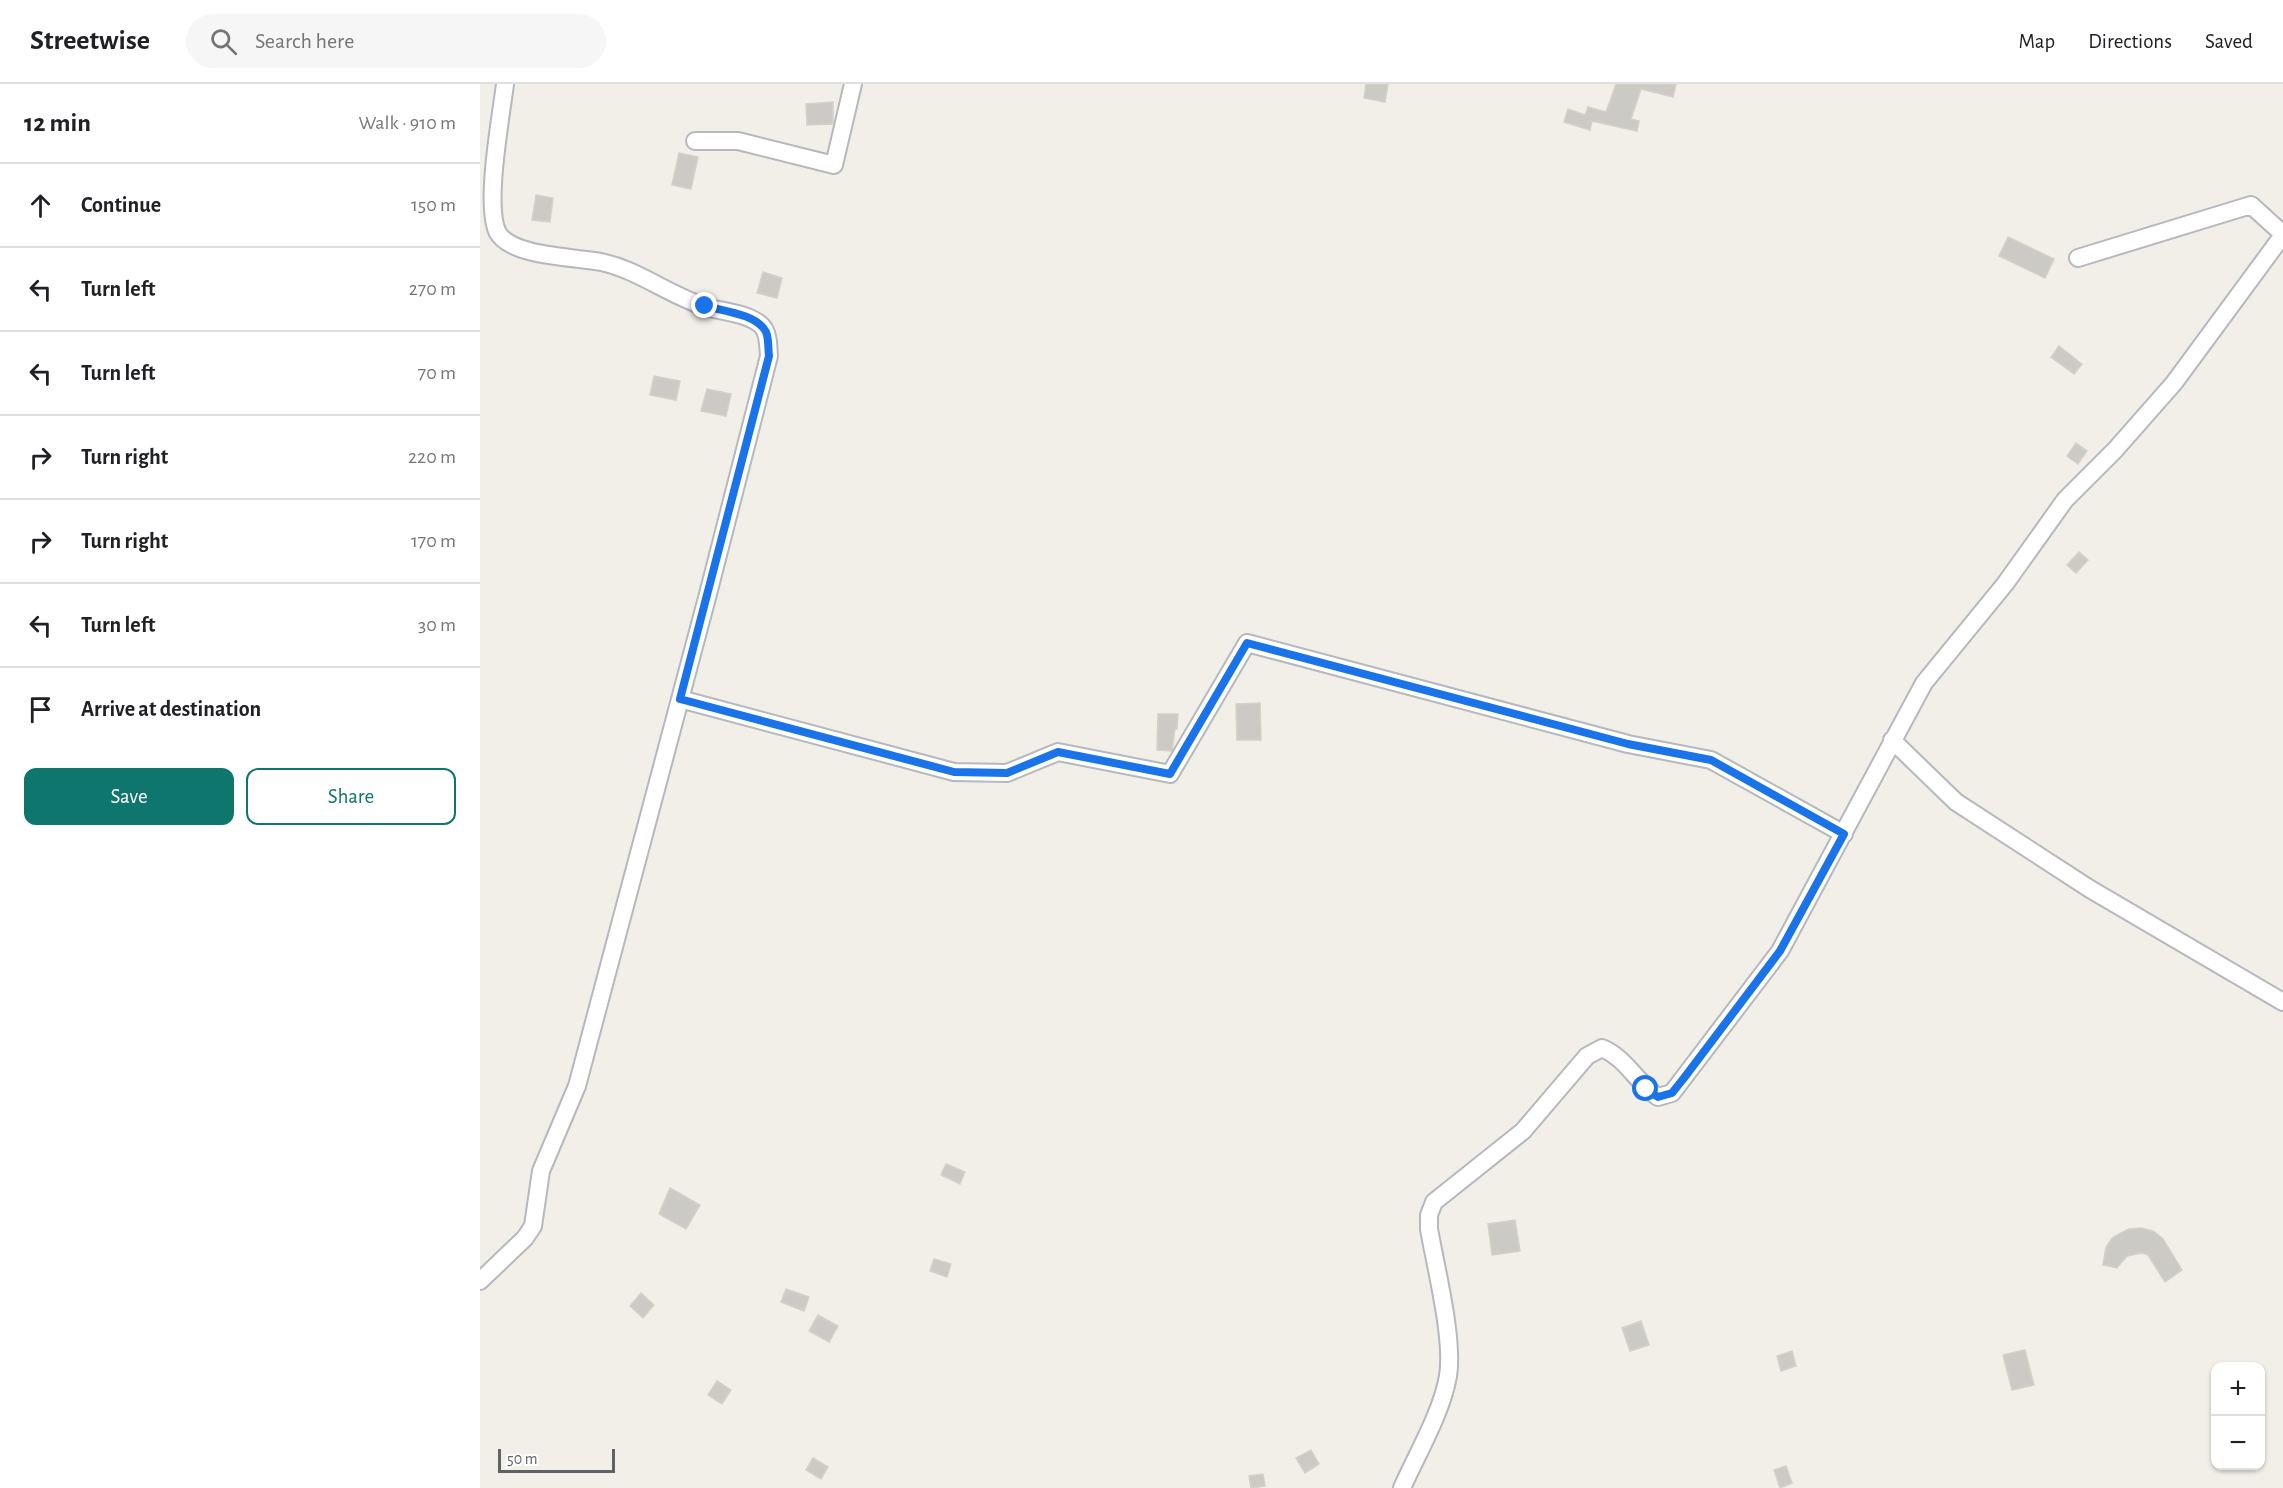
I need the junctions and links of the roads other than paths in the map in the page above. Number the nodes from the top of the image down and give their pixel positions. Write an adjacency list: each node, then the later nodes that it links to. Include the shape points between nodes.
1 (505, 84): 6 (street, via 493,211 500,236 518,249 604,262 705,306 745,317 761,325 767,334 769,356 762,386)
2 (853, 84): 3 (street, via 834,165 738,141)
3 (695, 141)
4 (2283, 234): 5 (street, via 2251,205); 7 (street, via 2174,383 2065,500 2005,584 1924,683)
5 (2078, 258)
6 (680, 699): 8 (street, via 954,772 1007,773 1058,752 1170,774 1247,643 1628,744 1711,760); 10 (street, via 577,1086 541,1171 533,1226)
7 (1892, 741): 8 (street); 9 (street, via 1956,802 2090,889)
8 (1844, 834): 11 (street, via 1780,951 1672,1093 1658,1097 1646,1089 1617,1054 1602,1048 1587,1056 1523,1131 1434,1202 1429,1229 1450,1353 1448,1377)
9 (2283, 1002)
10 (480, 1281)
11 (1402, 1488)

